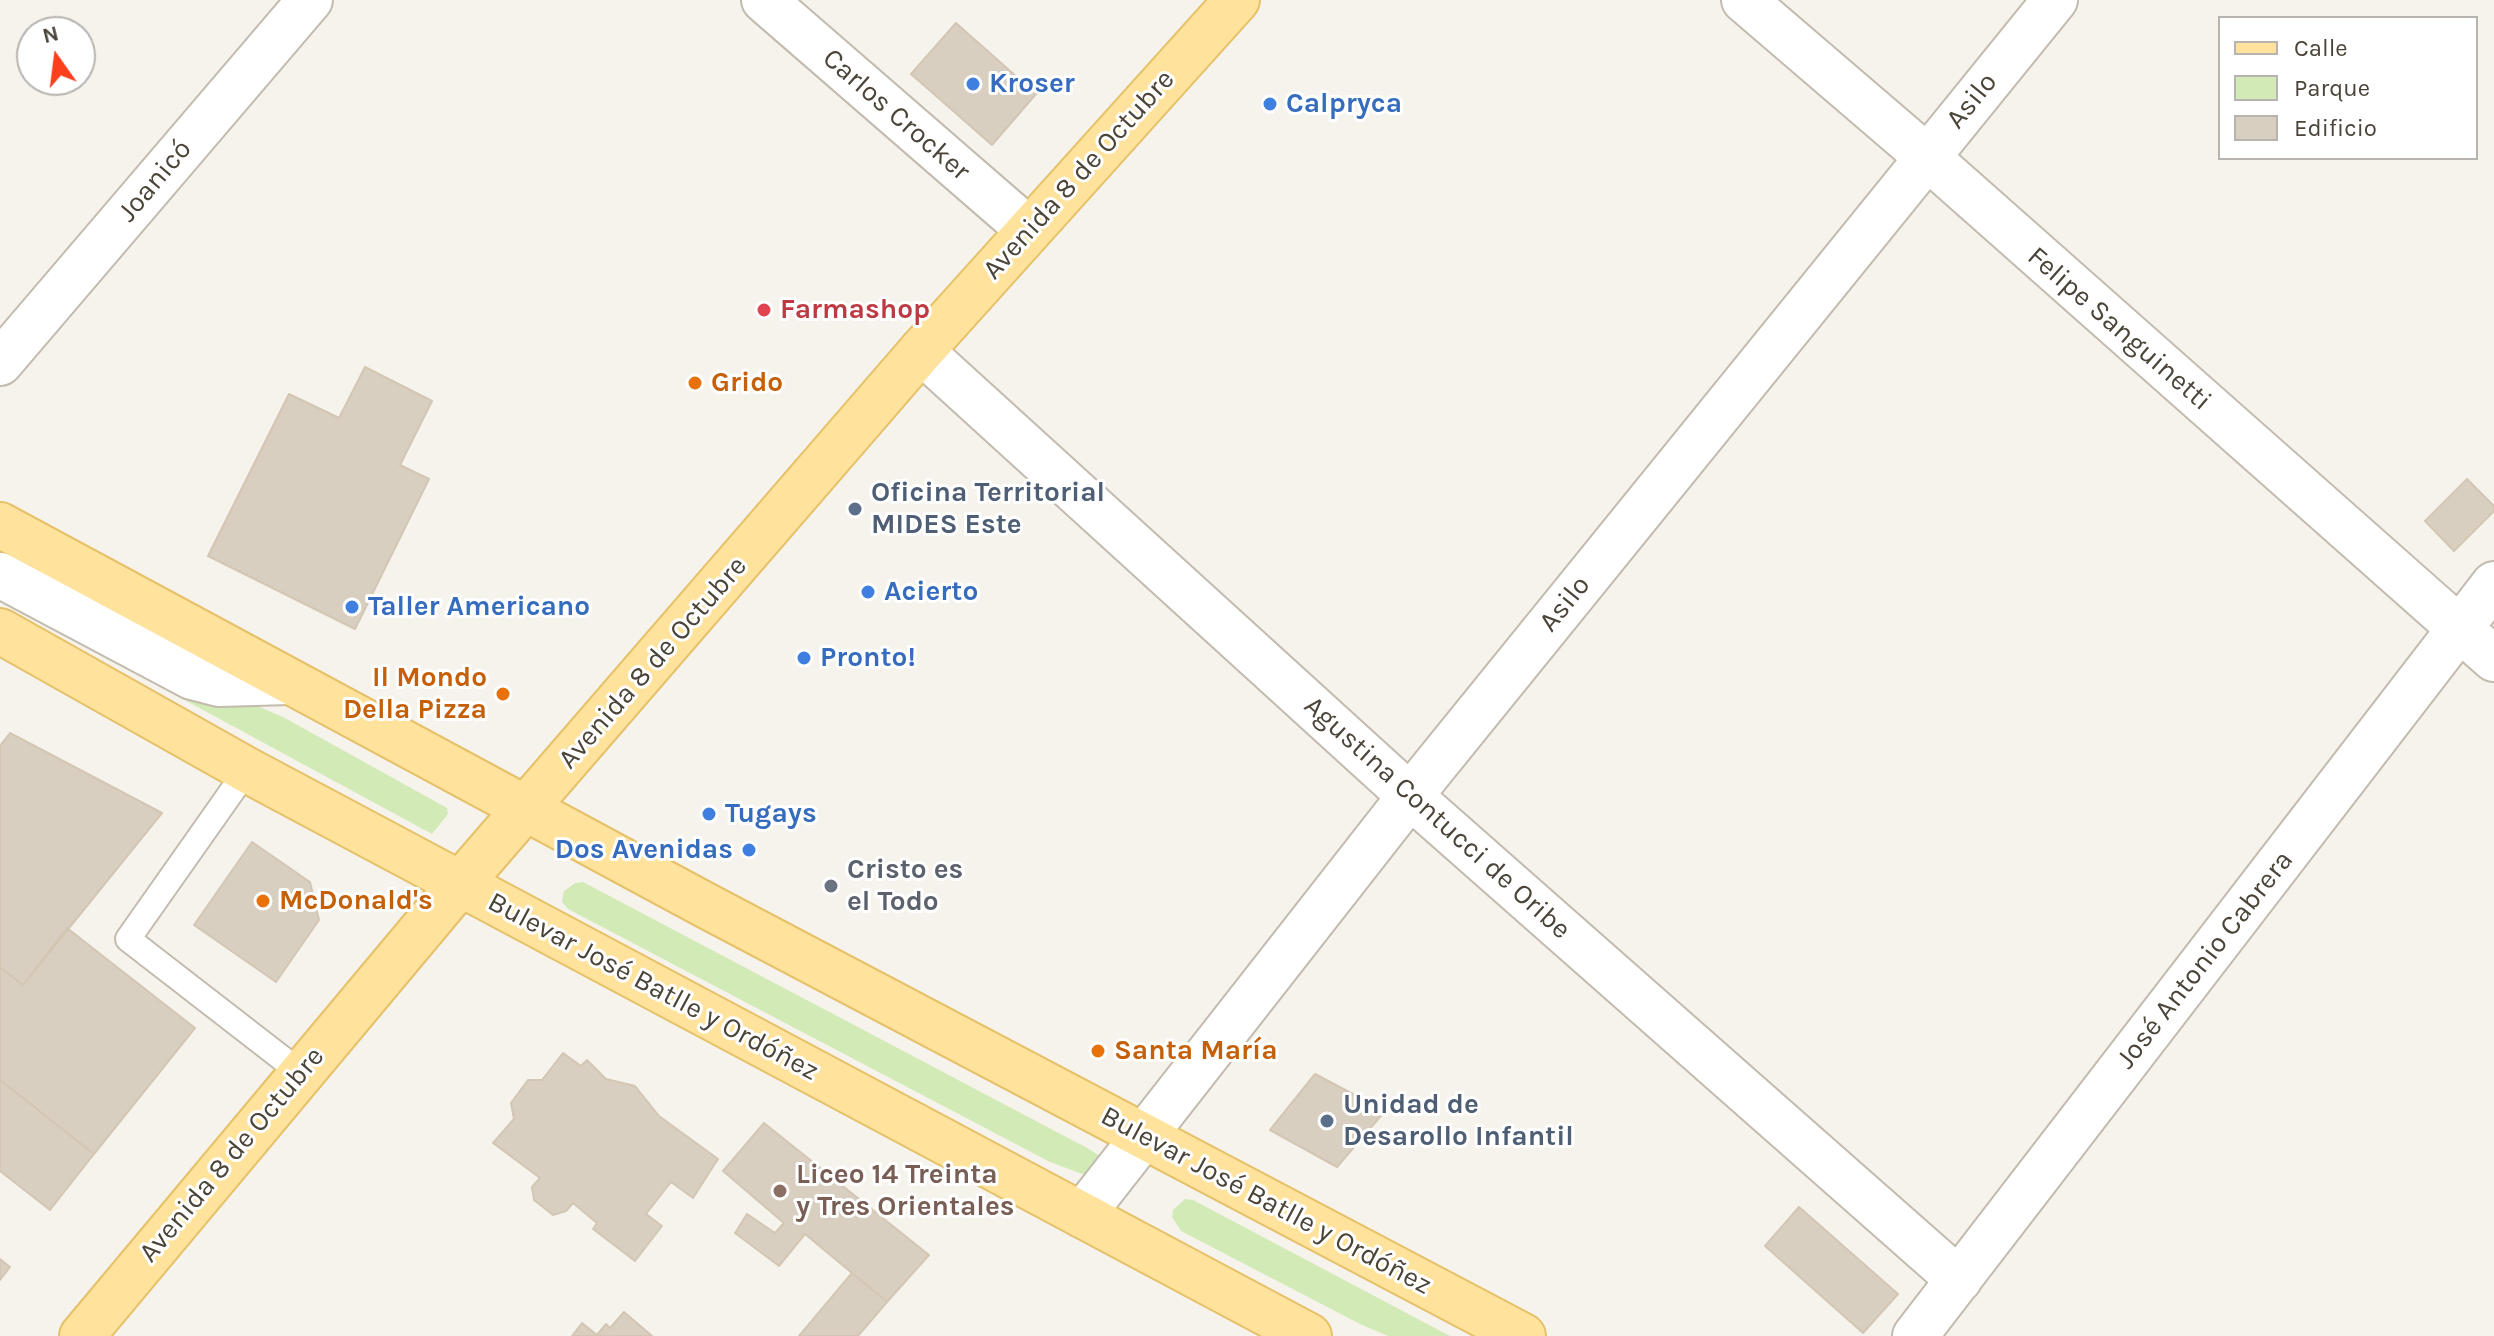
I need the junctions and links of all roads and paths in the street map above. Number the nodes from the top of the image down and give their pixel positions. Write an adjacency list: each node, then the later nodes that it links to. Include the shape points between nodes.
1 (310, 0): 9 (street, Joanicó)
2 (764, 0): 7 (street, Carlos Crocker)
3 (1237, 0): 7 (main road, Avenida 8 de Octubre)
4 (1744, 0): 6 (street, Felipe Sanguinetti)
5 (2055, 0): 6 (street, Asilo)
6 (1927, 157): 13 (street, Felipe Sanguinetti); 18 (street, Asilo)
7 (1029, 230): 8 (main road, Avenida 8 de Octubre)
8 (921, 351): 18 (street, Agustina Contucci de Oribe); 19 (main road, Avenida 8 de Octubre)
9 (0, 363)
10 (0, 525): 16 (main road, Bulevar José Batlle y Ordóñez)
11 (0, 575): 16 (street, Bulevar José Batlle y Ordóñez, via 192,677 219,684)
12 (2494, 584): 13 (street, José Antonio Cabrera)
13 (2460, 628): 15 (street, Felipe Sanguinetti); 24 (street, José Antonio Cabrera)
14 (0, 631): 17 (main road, Bulevar José Batlle y Ordóñez)
15 (2494, 659)
16 (289, 682): 19 (main road, Bulevar José Batlle y Ordóñez)
17 (247, 770): 20 (main road, Bulevar José Batlle y Ordóñez); 21 (lane, via 128,939)
18 (1410, 796): 22 (street, Asilo); 24 (street, Agustina Contucci de Oribe)
19 (529, 808): 20 (main road, Avenida 8 de Octubre); 22 (main road, Bulevar José Batlle y Ordóñez)
20 (460, 884): 21 (main road, Avenida 8 de Octubre); 23 (main road, Bulevar José Batlle y Ordóñez)
21 (301, 1073): 25 (main road, Avenida 8 de Octubre)
22 (1145, 1137): 23 (street, Asilo); 27 (main road, Bulevar José Batlle y Ordóñez)
23 (1082, 1215): 26 (main road, Bulevar José Batlle y Ordóñez)
24 (1959, 1280): 28 (street, José Antonio Cabrera)
25 (82, 1336)
26 (1309, 1336)
27 (1523, 1336)
28 (1915, 1336)

